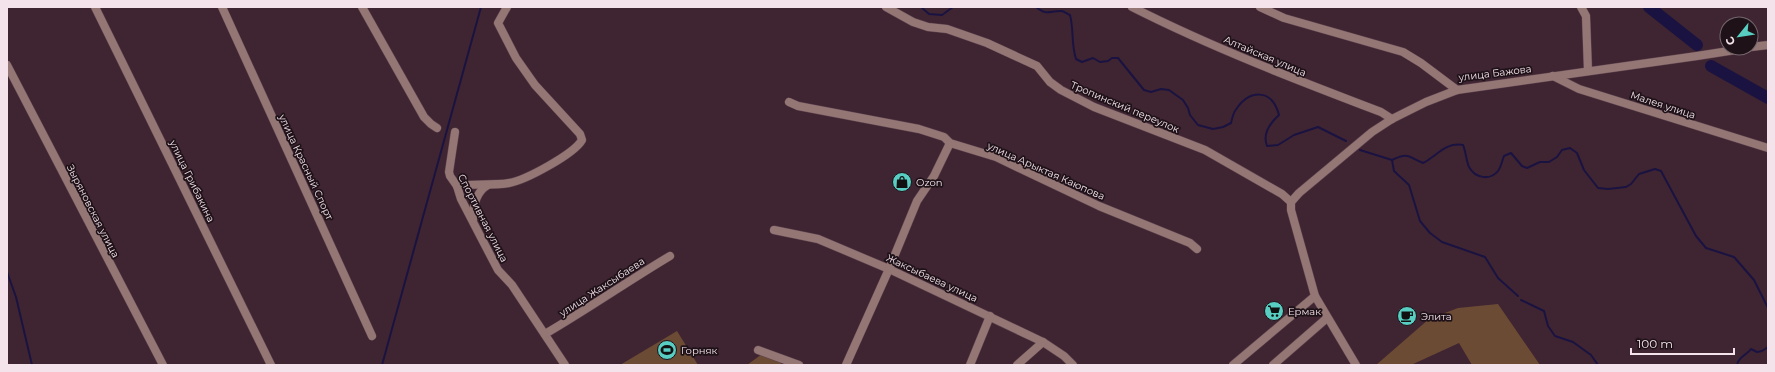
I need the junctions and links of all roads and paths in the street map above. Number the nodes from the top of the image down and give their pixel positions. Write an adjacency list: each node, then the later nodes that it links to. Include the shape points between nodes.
1 (95, 7): 36 (street, улица Грибакина)
2 (222, 7): 32 (street, улица Красный Спорт)
3 (362, 7): 16 (street, via 424,117)
4 (507, 7): 20 (street, via 498,22 516,58 535,85 580,134 582,140 572,152 523,179)
5 (886, 7): 22 (street, Тропинский переулок, via 913,22 947,29 987,43 1031,63 1061,90 1094,107 1205,150 1282,194)
6 (1132, 7): 15 (street, Алтайская улица, via 1244,58 1381,112)
7 (1260, 7): 13 (street, улица Бажова, via 1284,18 1402,52)
8 (1581, 7): 11 (street, via 1586,16)
9 (1719, 53): 11 (street, улица Бажова)
10 (7, 65): 35 (street, Зыряновская улица)
11 (1588, 71): 12 (street, улица Бажова)
12 (1553, 76): 13 (street, улица Бажова); 19 (street, Малея улица, via 1579,89)
13 (1457, 90): 15 (street)
14 (789, 102): 18 (street, улица Арыктая Каюпова, via 798,106 919,129 944,137)
15 (1392, 119): 22 (street, via 1355,145)
16 (437, 128)
17 (455, 132): 21 (street, Спортивная улица, via 450,176)
18 (950, 143): 25 (street, улица Арыктая Каюпова, via 996,157 1099,206 1190,243); 27 (street, via 934,176 916,201)
19 (1768, 148)
20 (488, 185): 21 (street); 23 (street, via 478,193)
21 (457, 186): 23 (street, Спортивная улица)
22 (1291, 202): 28 (street)
23 (473, 222): 31 (street, Спортивная улица, via 498,270 512,285)
24 (774, 230): 27 (street, Жаксыбаева улица, via 818,239)
25 (1197, 249)
26 (670, 256): 31 (street, улица Жаксыбаева)
27 (889, 268): 29 (street, Жаксыбаева улица); 39 (street)
28 (1315, 296): 30 (street); 43 (street)
29 (990, 316): 33 (street, Жаксыбаева улица); 40 (street)
30 (1327, 318): 44 (street); 45 (street)
31 (546, 334): 37 (street, Спортивная улица)
32 (372, 336)
33 (1043, 342): 41 (street); 42 (street, Жаксыбаева улица)
34 (758, 350): 38 (street)
35 (163, 365)
36 (271, 365)
37 (566, 365)
38 (799, 365)
39 (846, 365)
40 (970, 365)
41 (1017, 365)
42 (1073, 365)
43 (1233, 365)
44 (1272, 365)
45 (1356, 365)

